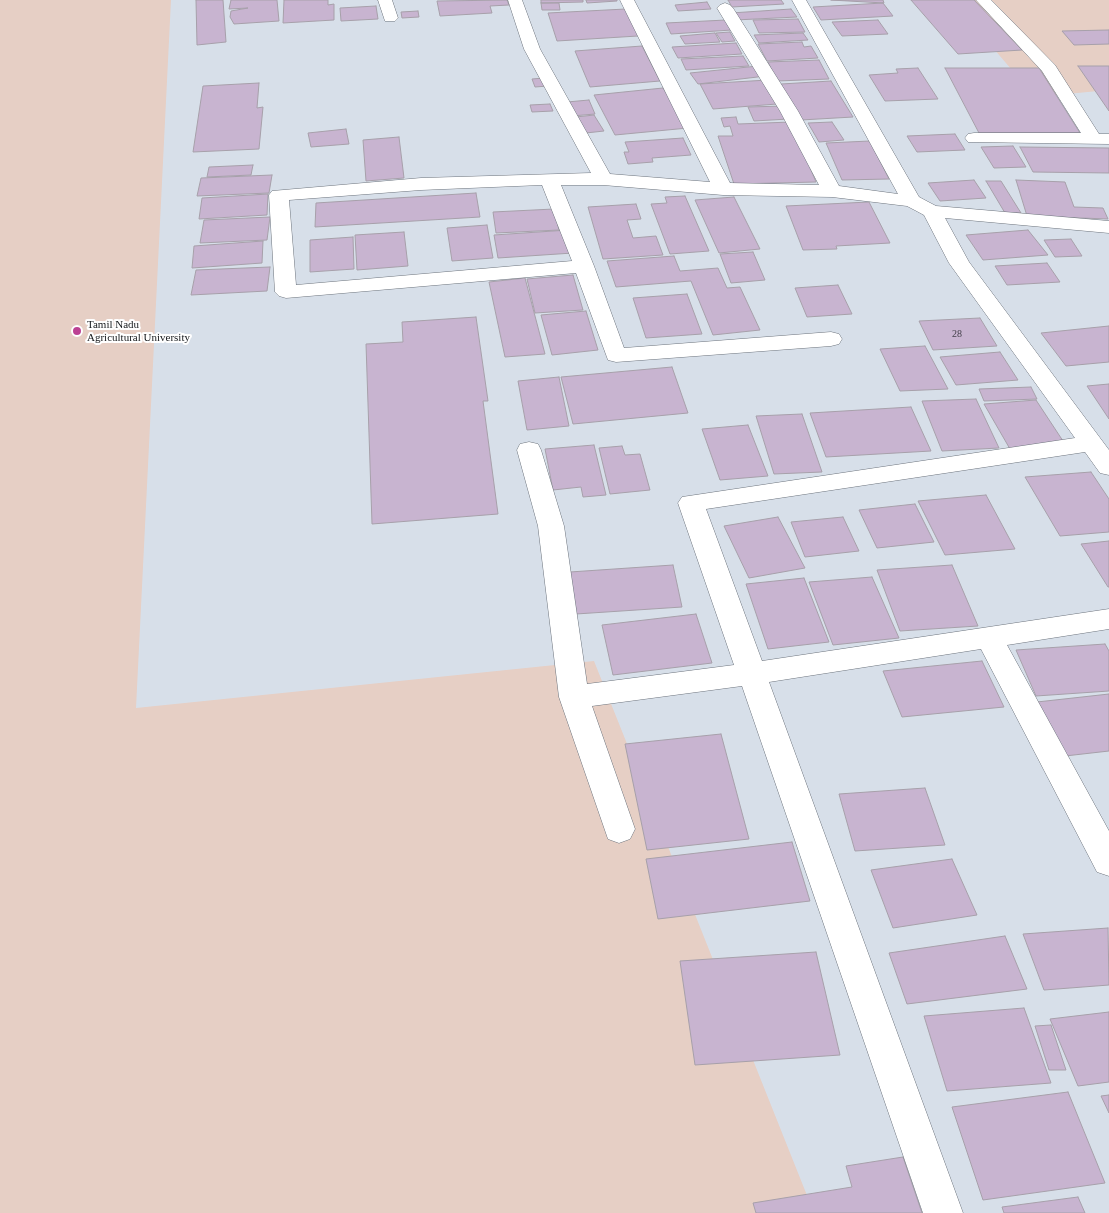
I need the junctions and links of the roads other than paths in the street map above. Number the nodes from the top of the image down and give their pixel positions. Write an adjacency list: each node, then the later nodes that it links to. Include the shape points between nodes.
1 (385, 0): 7 (street)
2 (515, 0): 11 (street, via 532,49)
3 (627, 0): 12 (street)
4 (799, 0): 14 (street)
5 (983, 0): 9 (street, via 1049,68)
6 (725, 8): 13 (street, via 789,111)
7 (390, 18)
8 (974, 138): 9 (street)
9 (1101, 139)
10 (549, 179): 11 (street); 17 (street); 17 (street, via 421,184 279,195 286,292)
11 (603, 179): 12 (street)
12 (723, 189): 13 (street)
13 (832, 191): 14 (street)
14 (912, 201): 15 (street)
15 (932, 211): 16 (street); 19 (street, via 959,263)
16 (1109, 227)
17 (584, 266): 18 (street, via 616,356)
18 (831, 339)
19 (1092, 443): 21 (street); 24 (street, via 690,503)
20 (529, 450): 25 (street, via 551,526)
21 (1109, 467)
22 (1109, 619): 23 (street)
23 (989, 638): 24 (street); 27 (street)
24 (752, 674): 25 (street); 28 (street)
25 (574, 697): 26 (street)
26 (619, 829)
27 (1109, 862)
28 (943, 1213)

